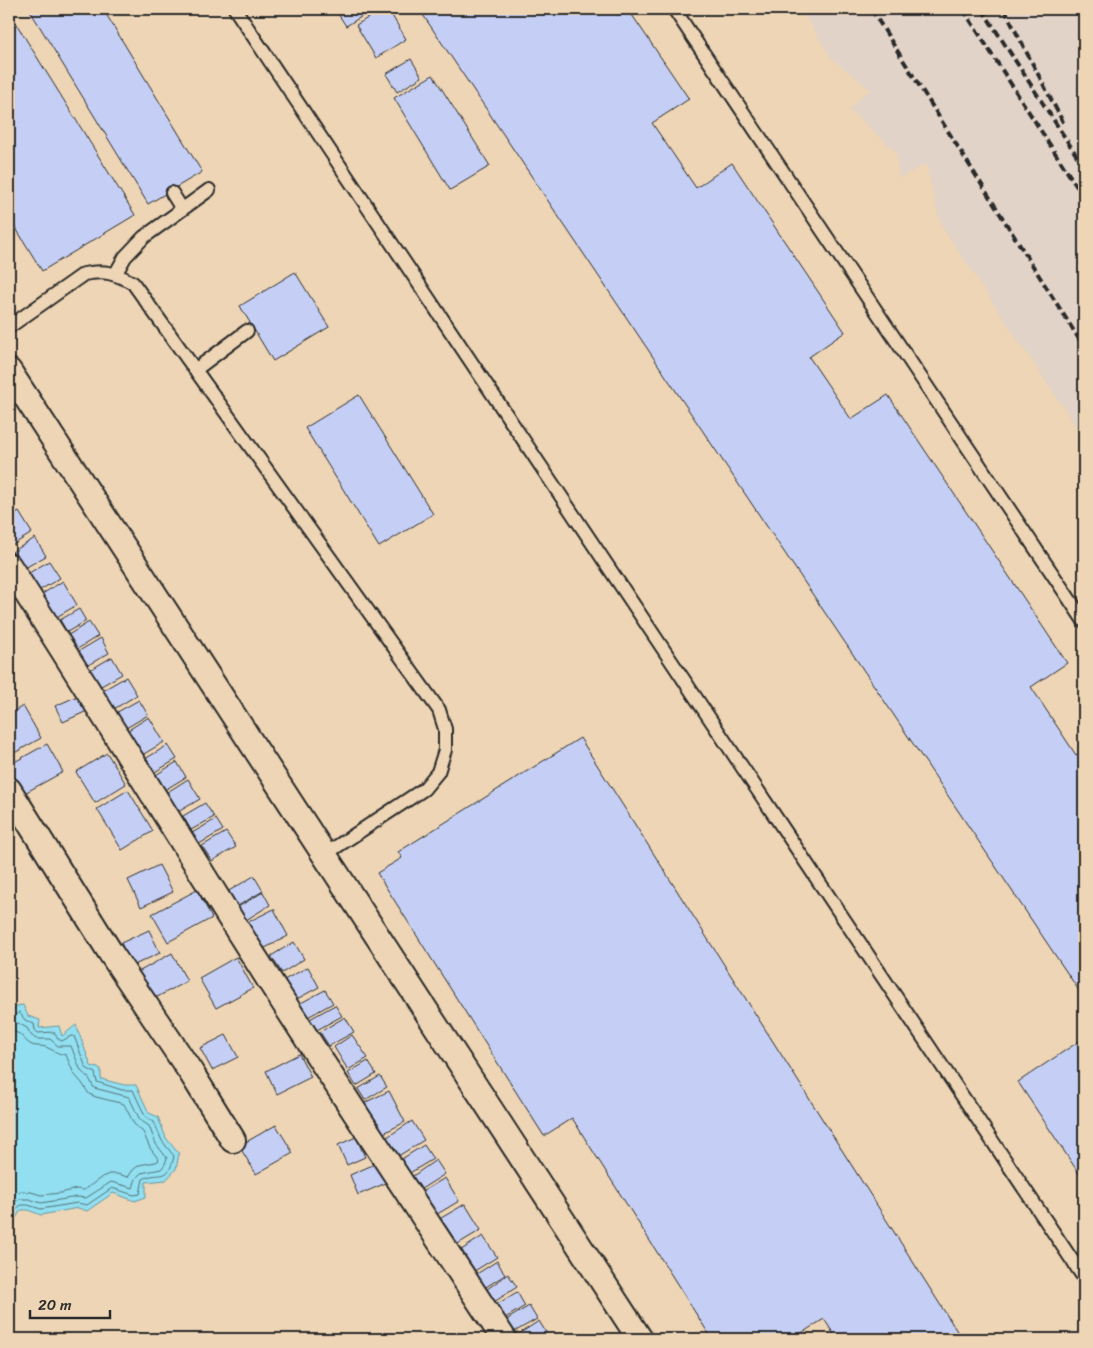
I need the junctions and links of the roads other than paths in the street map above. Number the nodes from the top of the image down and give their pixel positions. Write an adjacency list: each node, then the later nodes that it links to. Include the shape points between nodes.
1 (235, 9): 16 (lane)
2 (674, 9): 12 (lane)
3 (210, 190): 5 (lane)
4 (172, 193): 5 (lane)
5 (182, 209): 6 (lane, via 144,237 125,257)
6 (116, 273): 7 (lane, via 84,274); 9 (lane, via 133,284)
7 (9, 326)
8 (247, 331): 9 (lane)
9 (195, 370): 14 (lane, via 439,710 445,729 445,750 438,772 424,789)
10 (9, 371): 14 (street)
11 (9, 566): 17 (street, via 261,968)
12 (1084, 621)
13 (9, 790): 15 (street)
14 (324, 855): 18 (street)
15 (233, 1140)
16 (1084, 1278)
17 (504, 1339)
18 (640, 1339)

